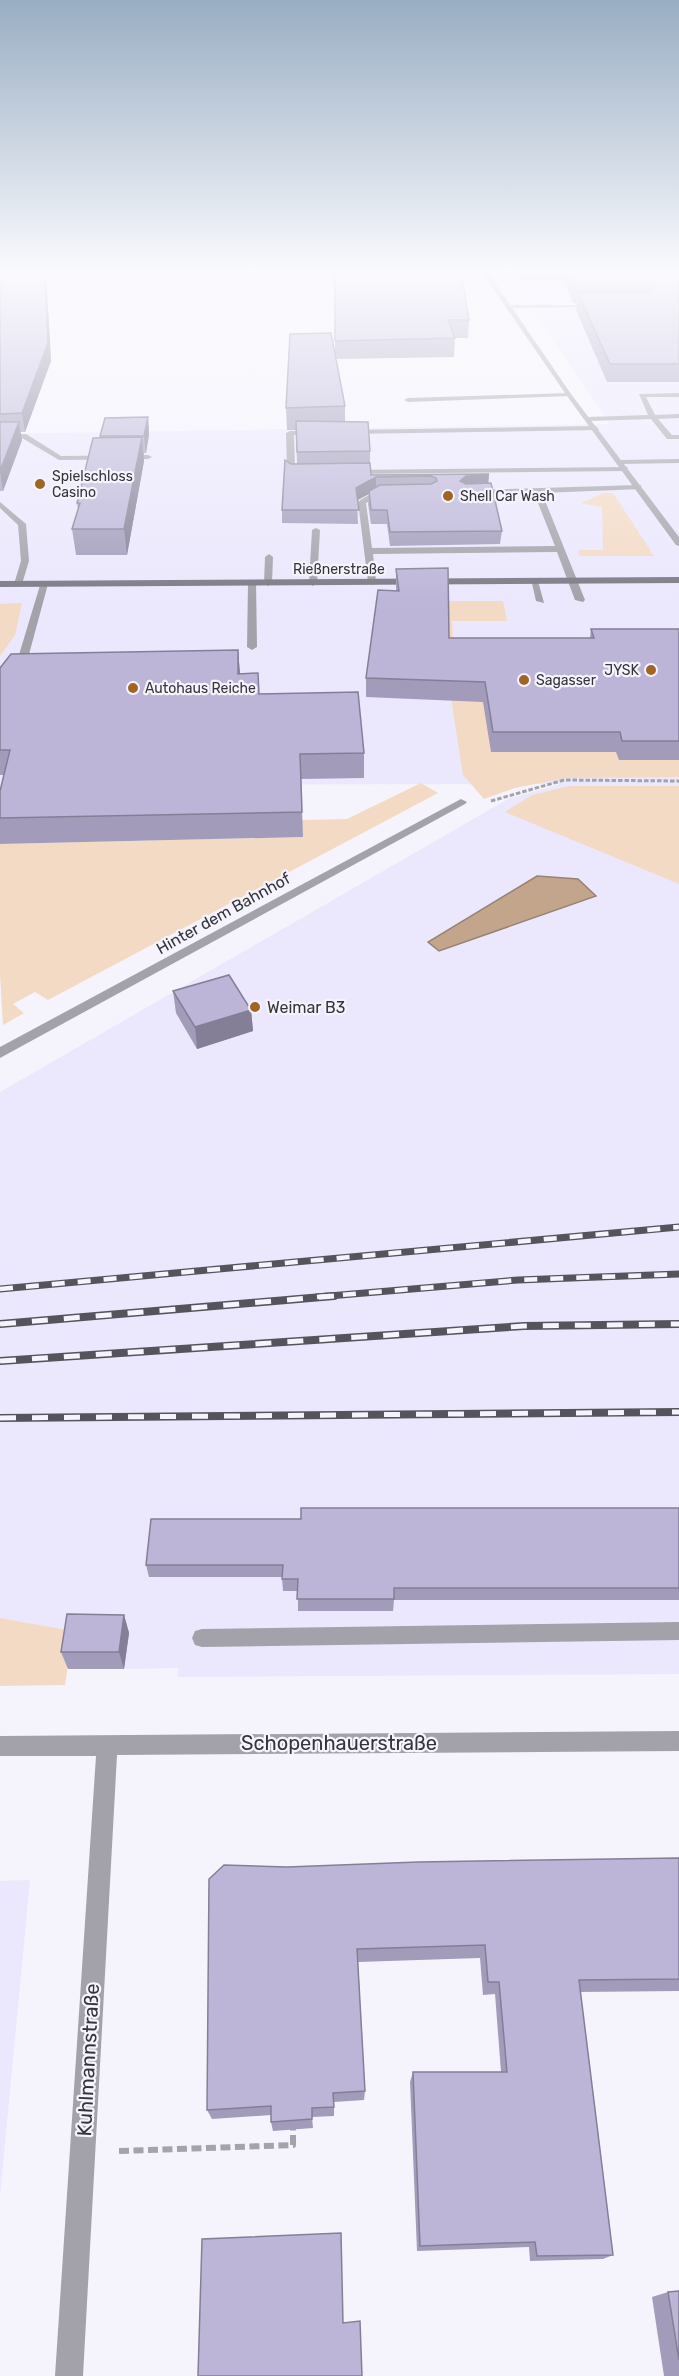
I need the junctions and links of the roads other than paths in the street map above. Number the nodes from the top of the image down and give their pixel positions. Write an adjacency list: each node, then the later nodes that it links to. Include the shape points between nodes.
1 (560, 382): 2 (street)
2 (569, 395): 4 (street); 7 (street)
3 (679, 395): 5 (street, via 641,395)
4 (408, 400)
5 (652, 416): 6 (street); 7 (street); 12 (street, via 670,437)
6 (679, 416)
7 (588, 419): 8 (street)
8 (596, 428): 10 (street); 15 (street)
9 (325, 432): 16 (street, via 290,433 291,473)
10 (337, 432)
11 (0, 437): 13 (street, via 23,436 59,458)
12 (679, 437)
13 (148, 458)
14 (679, 461): 15 (street)
15 (623, 466): 17 (street); 18 (street)
16 (315, 472)
17 (339, 472)
18 (638, 487): 19 (street); 24 (street)
19 (537, 491): 20 (street); 25 (street)
20 (465, 493)
21 (398, 494): 26 (street, via 377,494 362,502)
22 (0, 504): 36 (street, via 22,524 25,561)
23 (316, 530): 31 (street)
24 (679, 543)
25 (560, 549): 26 (street); 30 (street)
26 (369, 551): 32 (street)
27 (269, 557): 34 (street)
28 (679, 580): 30 (street, Rießnerstraße)
29 (534, 581): 30 (street, Rießnerstraße); 32 (street, Rießnerstraße); 39 (street)
30 (573, 581): 38 (street)
31 (313, 582): 32 (street, Rießnerstraße); 34 (street, Rießnerstraße)
32 (372, 582)
33 (252, 583): 34 (street, Rießnerstraße); 37 (street, Rießnerstraße); 40 (street)
34 (268, 583)
35 (0, 584): 36 (street, Rießnerstraße)
36 (18, 584): 37 (street, Rießnerstraße)
37 (44, 584): 41 (street, via 23,658)
38 (580, 600)
39 (541, 601)
40 (252, 647)
41 (0, 689)
42 (461, 802): 43 (street, Hinter dem Bahnhof)
43 (0, 1053)
44 (679, 1631): 45 (street)
45 (202, 1638)
46 (679, 1741): 47 (street, Schopenhauerstraße)
47 (107, 1745): 48 (street, Schopenhauerstraße); 49 (street, Kuhlmannstraße)
48 (0, 1746)
49 (69, 2376)

